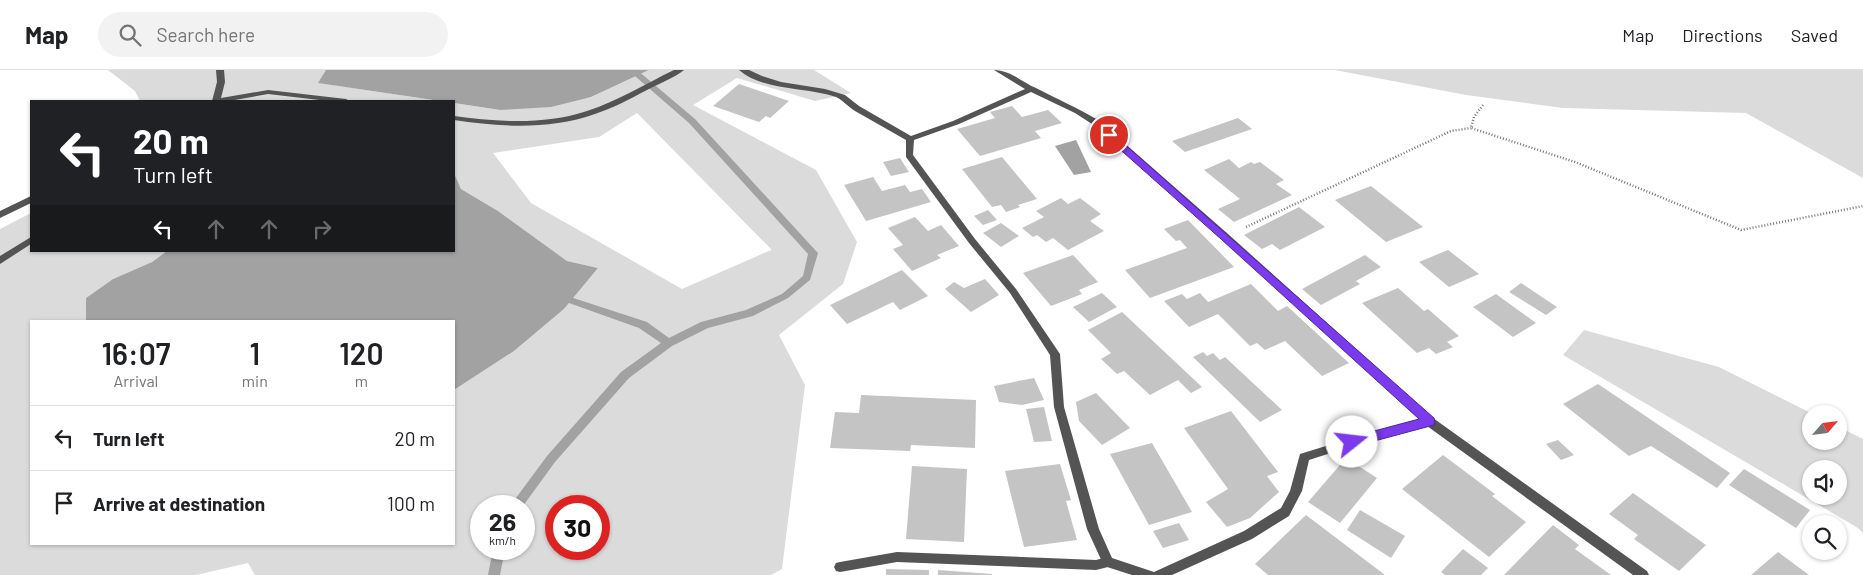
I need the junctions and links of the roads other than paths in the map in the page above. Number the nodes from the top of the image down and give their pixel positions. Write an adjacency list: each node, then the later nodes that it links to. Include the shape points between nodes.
1 (220, 70): 6 (street)
2 (680, 70): 9 (street, via 605,107 572,118 509,124)
3 (743, 70): 10 (street, via 758,78 842,97)
4 (998, 70): 5 (street)
5 (1031, 89): 10 (street, via 936,132); 15 (street, via 1095,122)
6 (216, 100)
7 (222, 100): 8 (street, via 268,92)
8 (337, 100)
9 (455, 118)
10 (910, 139): 16 (street, via 909,155 972,242 1013,291 1055,354 1059,407 1093,529)
11 (30, 200): 12 (street)
12 (0, 215)
13 (30, 241): 14 (street)
14 (0, 261)
15 (1429, 421): 19 (street, via 1304,457 1296,491 1285,512 1248,535); 20 (street)
16 (1108, 562): 17 (street, via 1096,565 897,557); 18 (street)
17 (840, 567)
18 (1149, 575)
19 (1159, 575)
20 (1643, 575)

